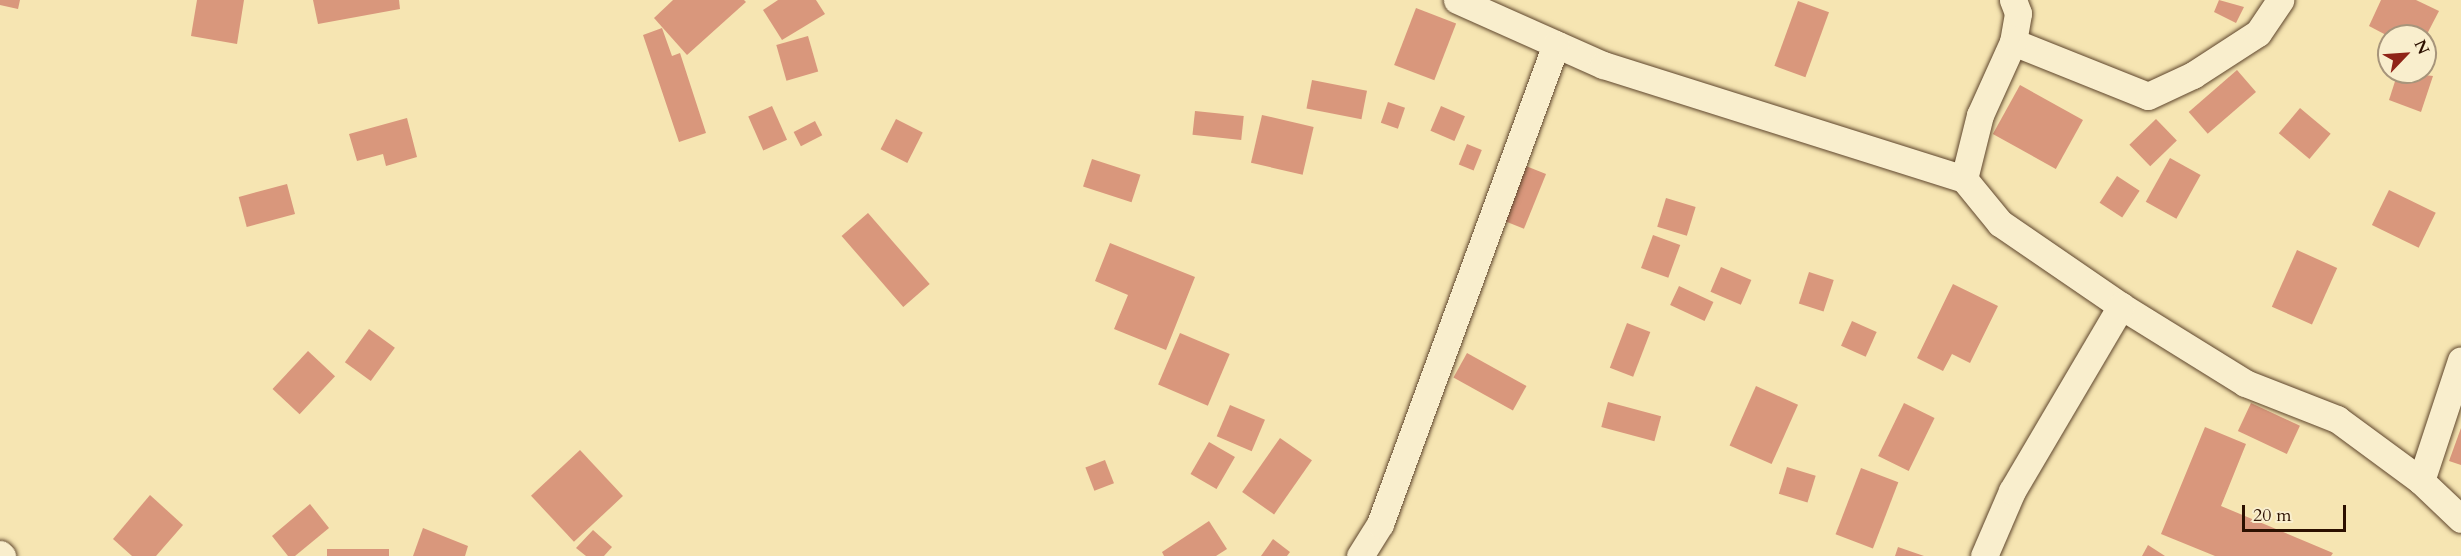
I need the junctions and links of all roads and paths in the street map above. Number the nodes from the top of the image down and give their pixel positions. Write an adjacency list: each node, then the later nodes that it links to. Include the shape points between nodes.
1 (1457, 0): 5 (street)
2 (2013, 0): 4 (street, via 2018,13)
3 (2280, 0): 4 (street, via 2258,33 2193,75 2148,96)
4 (2013, 42): 6 (street, via 1980,115)
5 (1556, 44): 6 (street, via 1603,65); 11 (street, via 1380,524)
6 (1964, 179): 7 (street, via 2000,223)
7 (2121, 306): 9 (street, via 2246,383 2337,419); 12 (street, via 2012,491)
8 (2461, 360): 9 (street)
9 (2421, 481): 10 (street)
10 (2461, 519)
11 (1360, 556)
12 (1984, 556)

